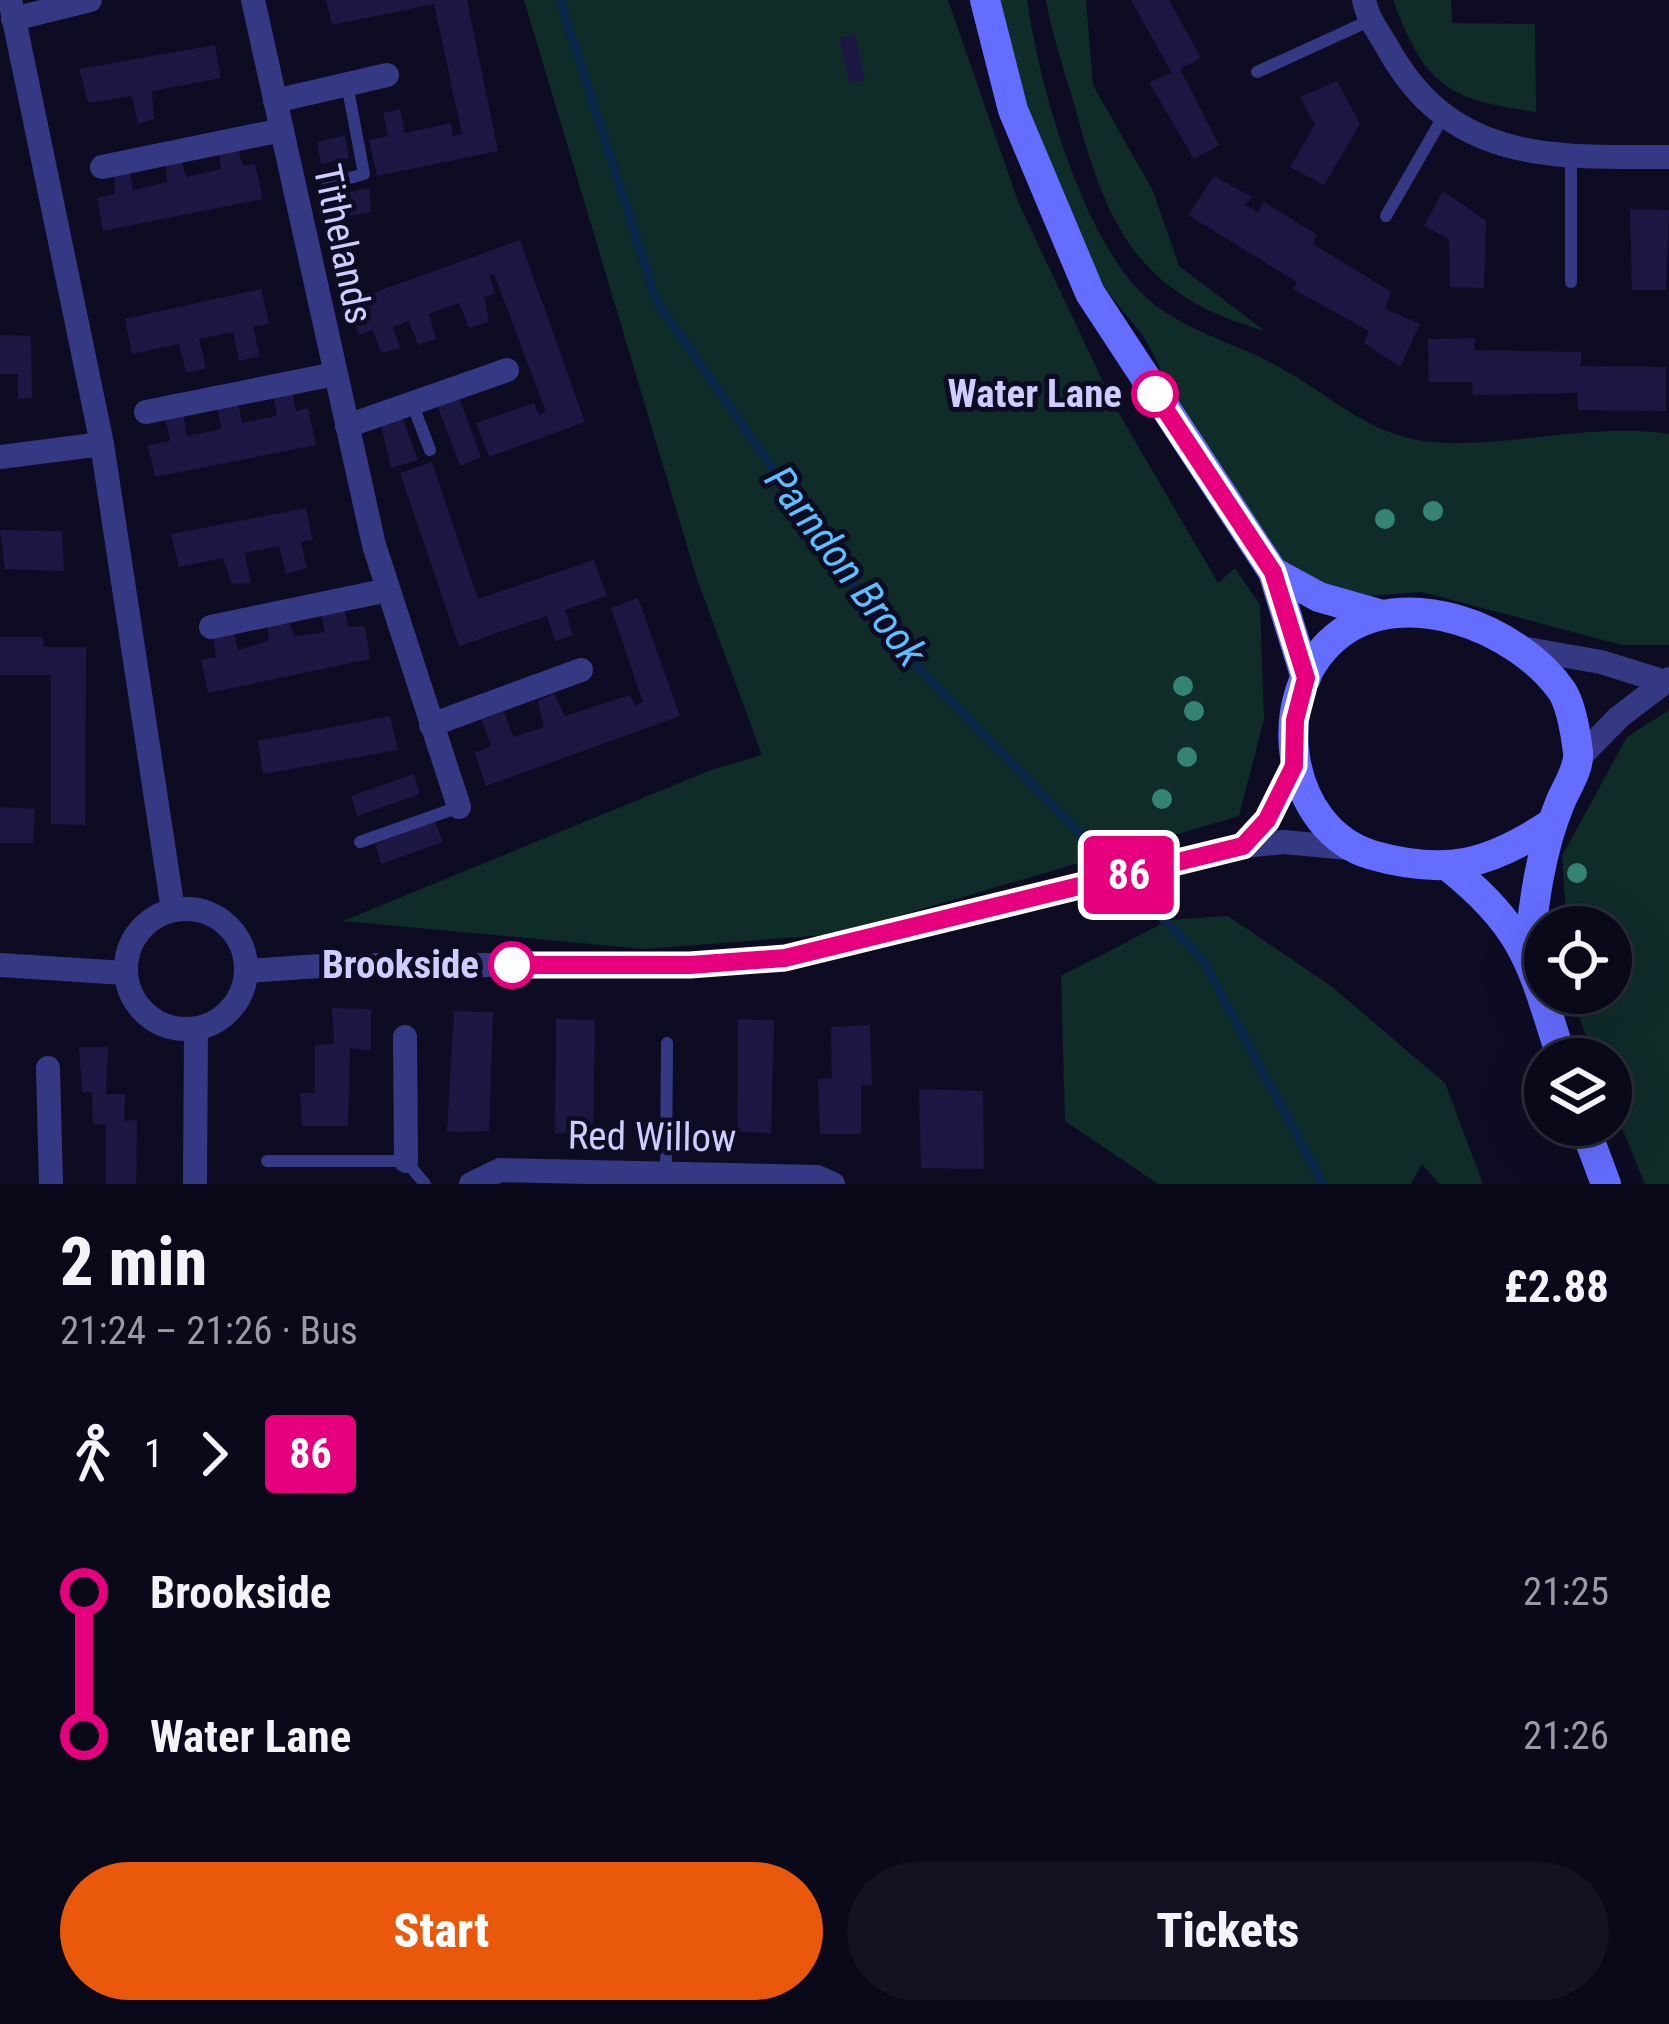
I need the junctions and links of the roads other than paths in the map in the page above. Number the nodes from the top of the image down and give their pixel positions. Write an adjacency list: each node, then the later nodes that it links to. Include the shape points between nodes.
1 (90, 0): 4 (street)
2 (253, 0): 9 (street, Tithelands)
3 (985, 0): 26 (main road, via 1013,110 1090,293)
4 (12, 10): 23 (street)
5 (1368, 10): 6 (lane); 10 (street, via 1401,71)
6 (1256, 72)
7 (387, 75): 8 (street)
8 (347, 84): 9 (street); 15 (lane, via 364,174)
9 (275, 101): 11 (street, Tithelands)
10 (1443, 117): 12 (street, via 1496,146); 16 (lane)
11 (281, 130): 14 (street, Tithelands); 19 (street, Tithelands)
12 (1571, 156): 13 (street); 17 (lane)
13 (1669, 157)
14 (101, 167)
15 (328, 184)
16 (1386, 216)
17 (1571, 282)
18 (507, 370): 20 (street)
19 (335, 374): 21 (street, Tithelands); 22 (street, Tithelands)
20 (412, 403): 22 (street); 24 (lane)
21 (146, 412)
22 (346, 426): 27 (street, Tithelands)
23 (102, 444): 25 (street); 44 (street)
24 (430, 450)
25 (0, 457)
26 (1273, 572): 28 (main road, via 1318,597); 32 (main road)
27 (388, 590): 29 (street); 34 (street, Tithelands)
28 (1382, 615): 30 (main road, via 1452,616); 32 (main road, via 1336,637)
29 (211, 627)
30 (1521, 648): 33 (street); 35 (main road, via 1564,694)
31 (581, 670): 34 (street)
32 (1306, 678): 36 (main road)
33 (1665, 680): 35 (street)
34 (431, 725): 37 (street, Tithelands)
35 (1579, 758): 38 (main road)
36 (1294, 766): 40 (street, via 1267,820); 41 (main road, via 1309,808)
37 (459, 807): 39 (lane)
38 (1552, 823): 42 (main road, via 1504,854); 43 (main road)
39 (359, 842)
40 (1243, 846): 41 (street); 47 (street, via 785,958)
41 (1348, 848): 42 (main road)
42 (1449, 867): 45 (main road, via 1495,904)
43 (1537, 906)
44 (173, 910): 47 (street, via 224,922); 48 (street, via 133,940)
45 (1524, 949)
46 (0, 964): 48 (street)
47 (247, 971): 49 (street, via 232,1009)
48 (125, 973): 49 (street, via 141,1010 157,1022)
49 (196, 1029): 58 (street)
50 (405, 1037): 55 (street)
51 (667, 1042): 56 (lane)
52 (48, 1069): 57 (street)
53 (1592, 1146): 62 (main road)
54 (267, 1161): 55 (lane)
55 (406, 1161): 59 (lane)
56 (666, 1173): 60 (street, Red Willow, via 500,1170); 61 (street, Red Willow)
57 (50, 1184)
58 (195, 1184)
59 (425, 1184)
60 (471, 1184)
61 (833, 1184)
62 (1606, 1184)

